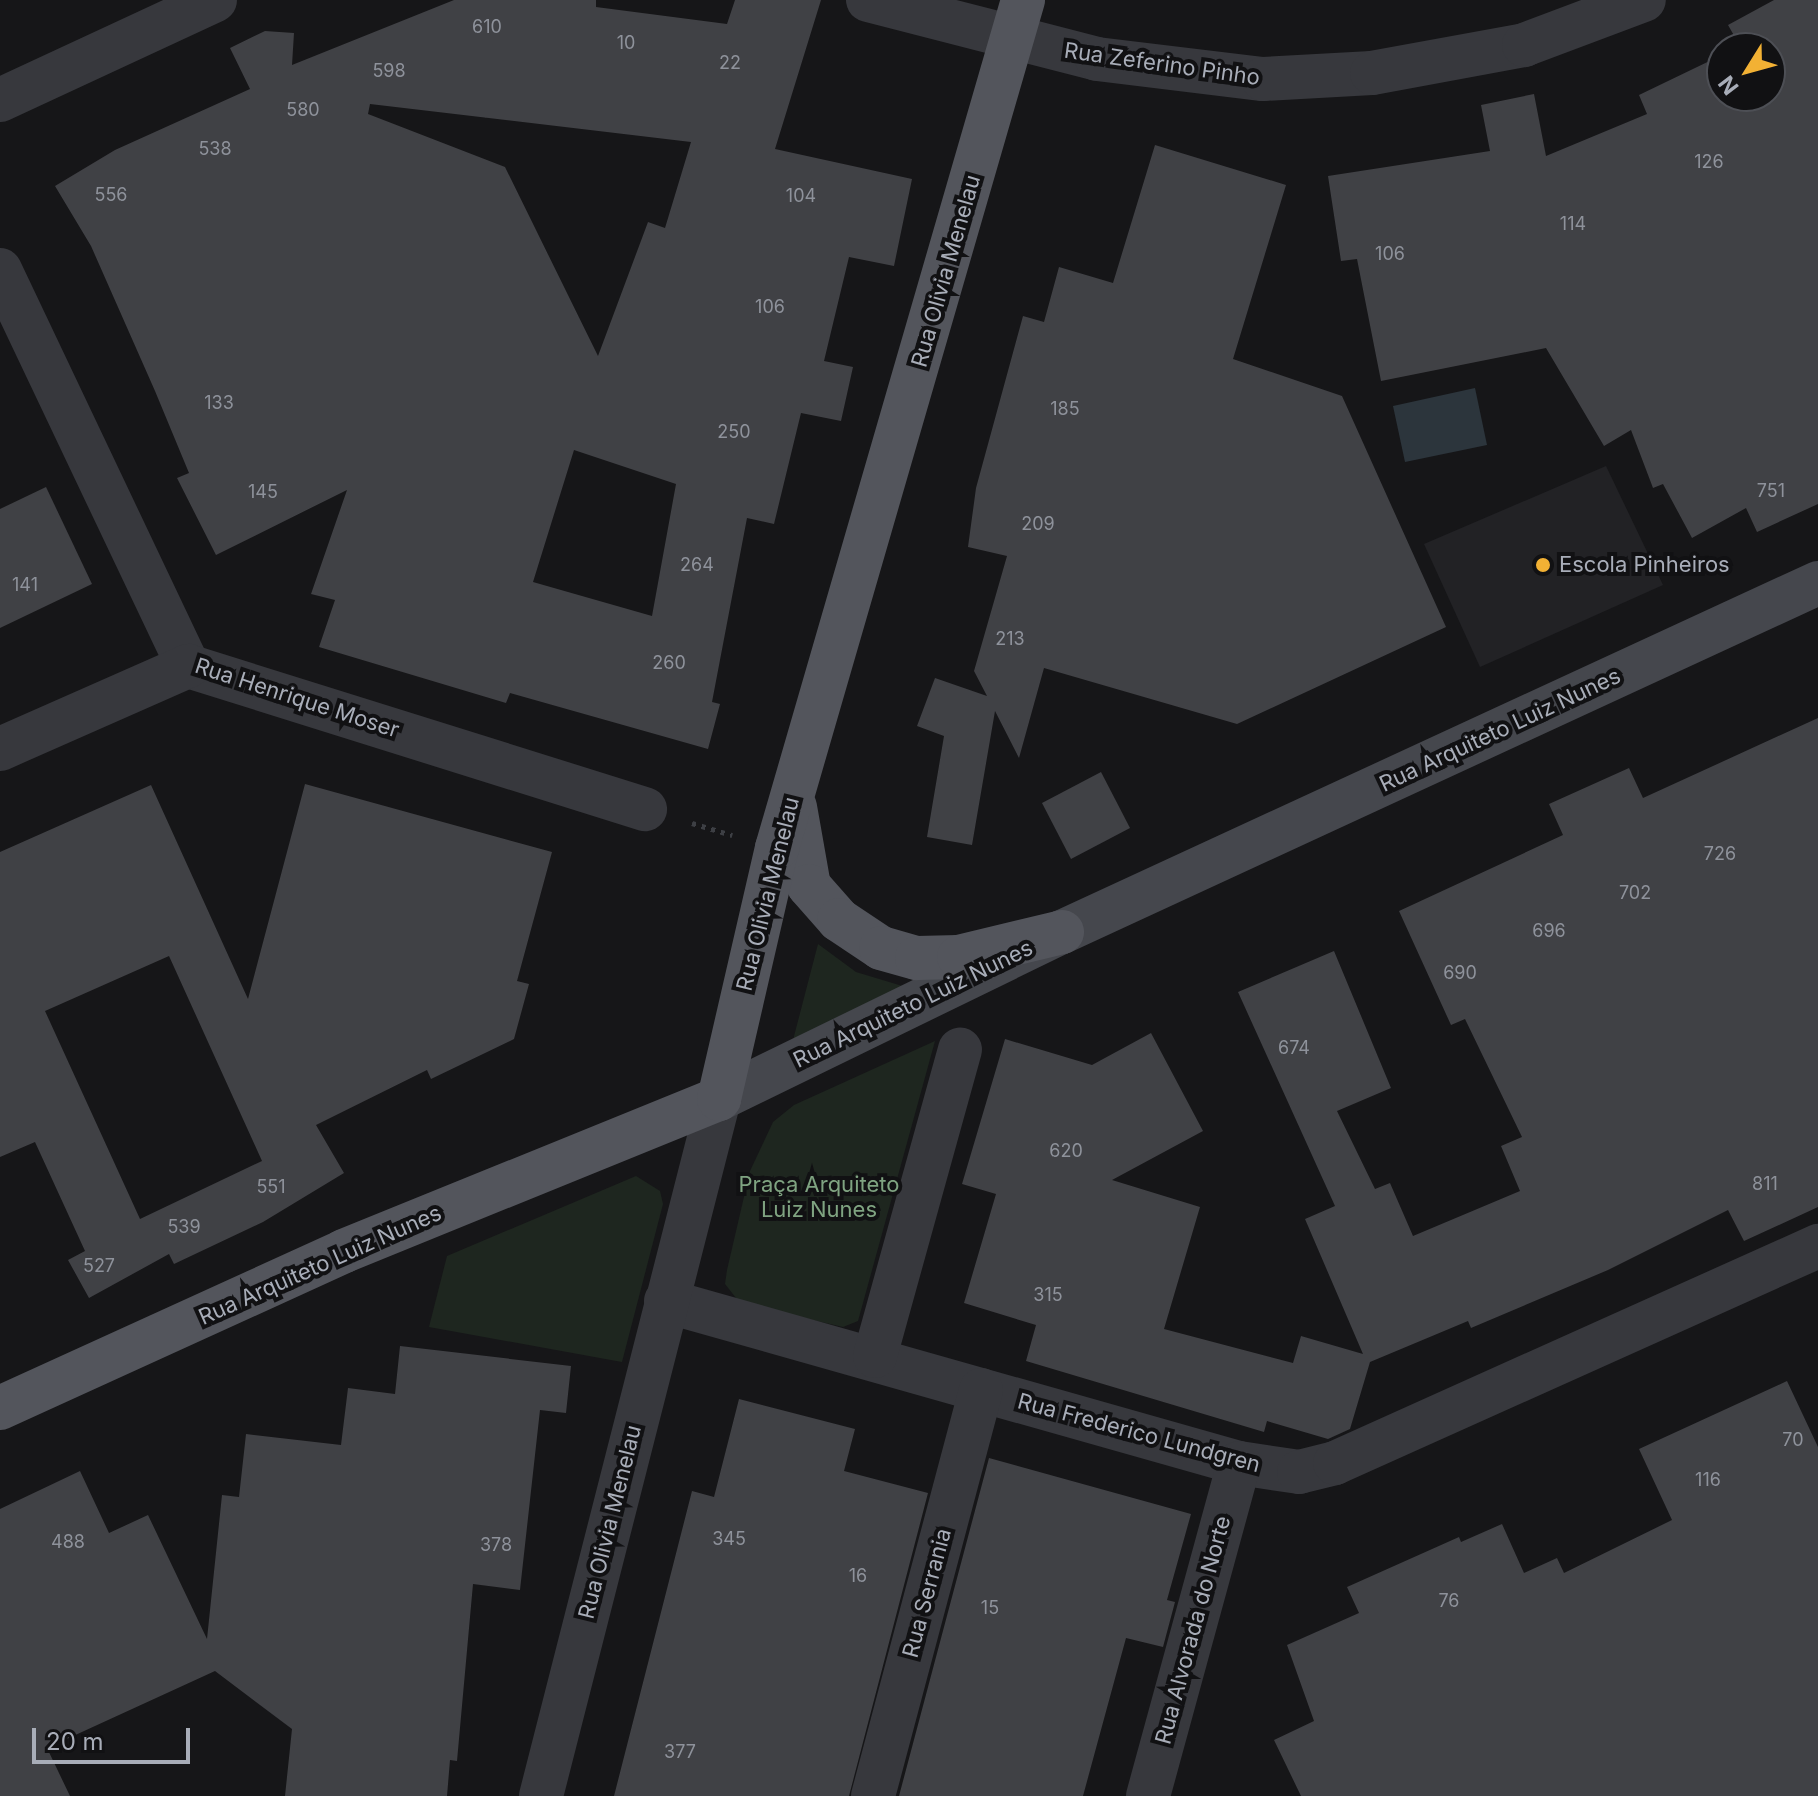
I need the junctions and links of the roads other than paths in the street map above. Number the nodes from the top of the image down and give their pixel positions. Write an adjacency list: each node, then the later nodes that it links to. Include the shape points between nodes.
1 (215, 0): 5 (street)
2 (868, 0): 4 (street, Rua Zeferino Pinho)
3 (1644, 0): 4 (street, Rua Zeferino Pinho, via 1524,45 1372,73 1263,79 1097,59)
4 (1019, 20): 10 (main road, Rua Olivia Menelau)
5 (0, 100)
6 (0, 270): 8 (street, Rua Henrique Moser)
7 (1818, 583): 12 (main road, Rua Arquiteto Luiz Nunes)
8 (188, 666): 9 (street); 11 (street, Rua Henrique Moser)
9 (0, 749)
10 (794, 793): 12 (main road, via 809,886 839,920 881,948 917,958 959,957); 14 (main road, Rua Olivia Menelau)
11 (645, 809)
12 (1062, 932): 14 (main road, Rua Arquiteto Luiz Nunes)
13 (960, 1050): 17 (street)
14 (719, 1099): 16 (street, Rua Olivia Menelau); 19 (main road, Rua Arquiteto Luiz Nunes, via 344,1251)
15 (1818, 1246): 20 (street, Rua Frederico Lundgren, via 1335,1463 1299,1472)
16 (666, 1301): 17 (street, Rua Frederico Lundgren); 21 (street, Rua Olivia Menelau)
17 (875, 1356): 18 (street, Rua Frederico Lundgren)
18 (981, 1390): 20 (street, Rua Frederico Lundgren); 22 (street, Rua Serrania)
19 (0, 1408)
20 (1239, 1463): 23 (street, Rua Alvorada do Norte)
21 (541, 1796)
22 (873, 1796)
23 (1148, 1796)

